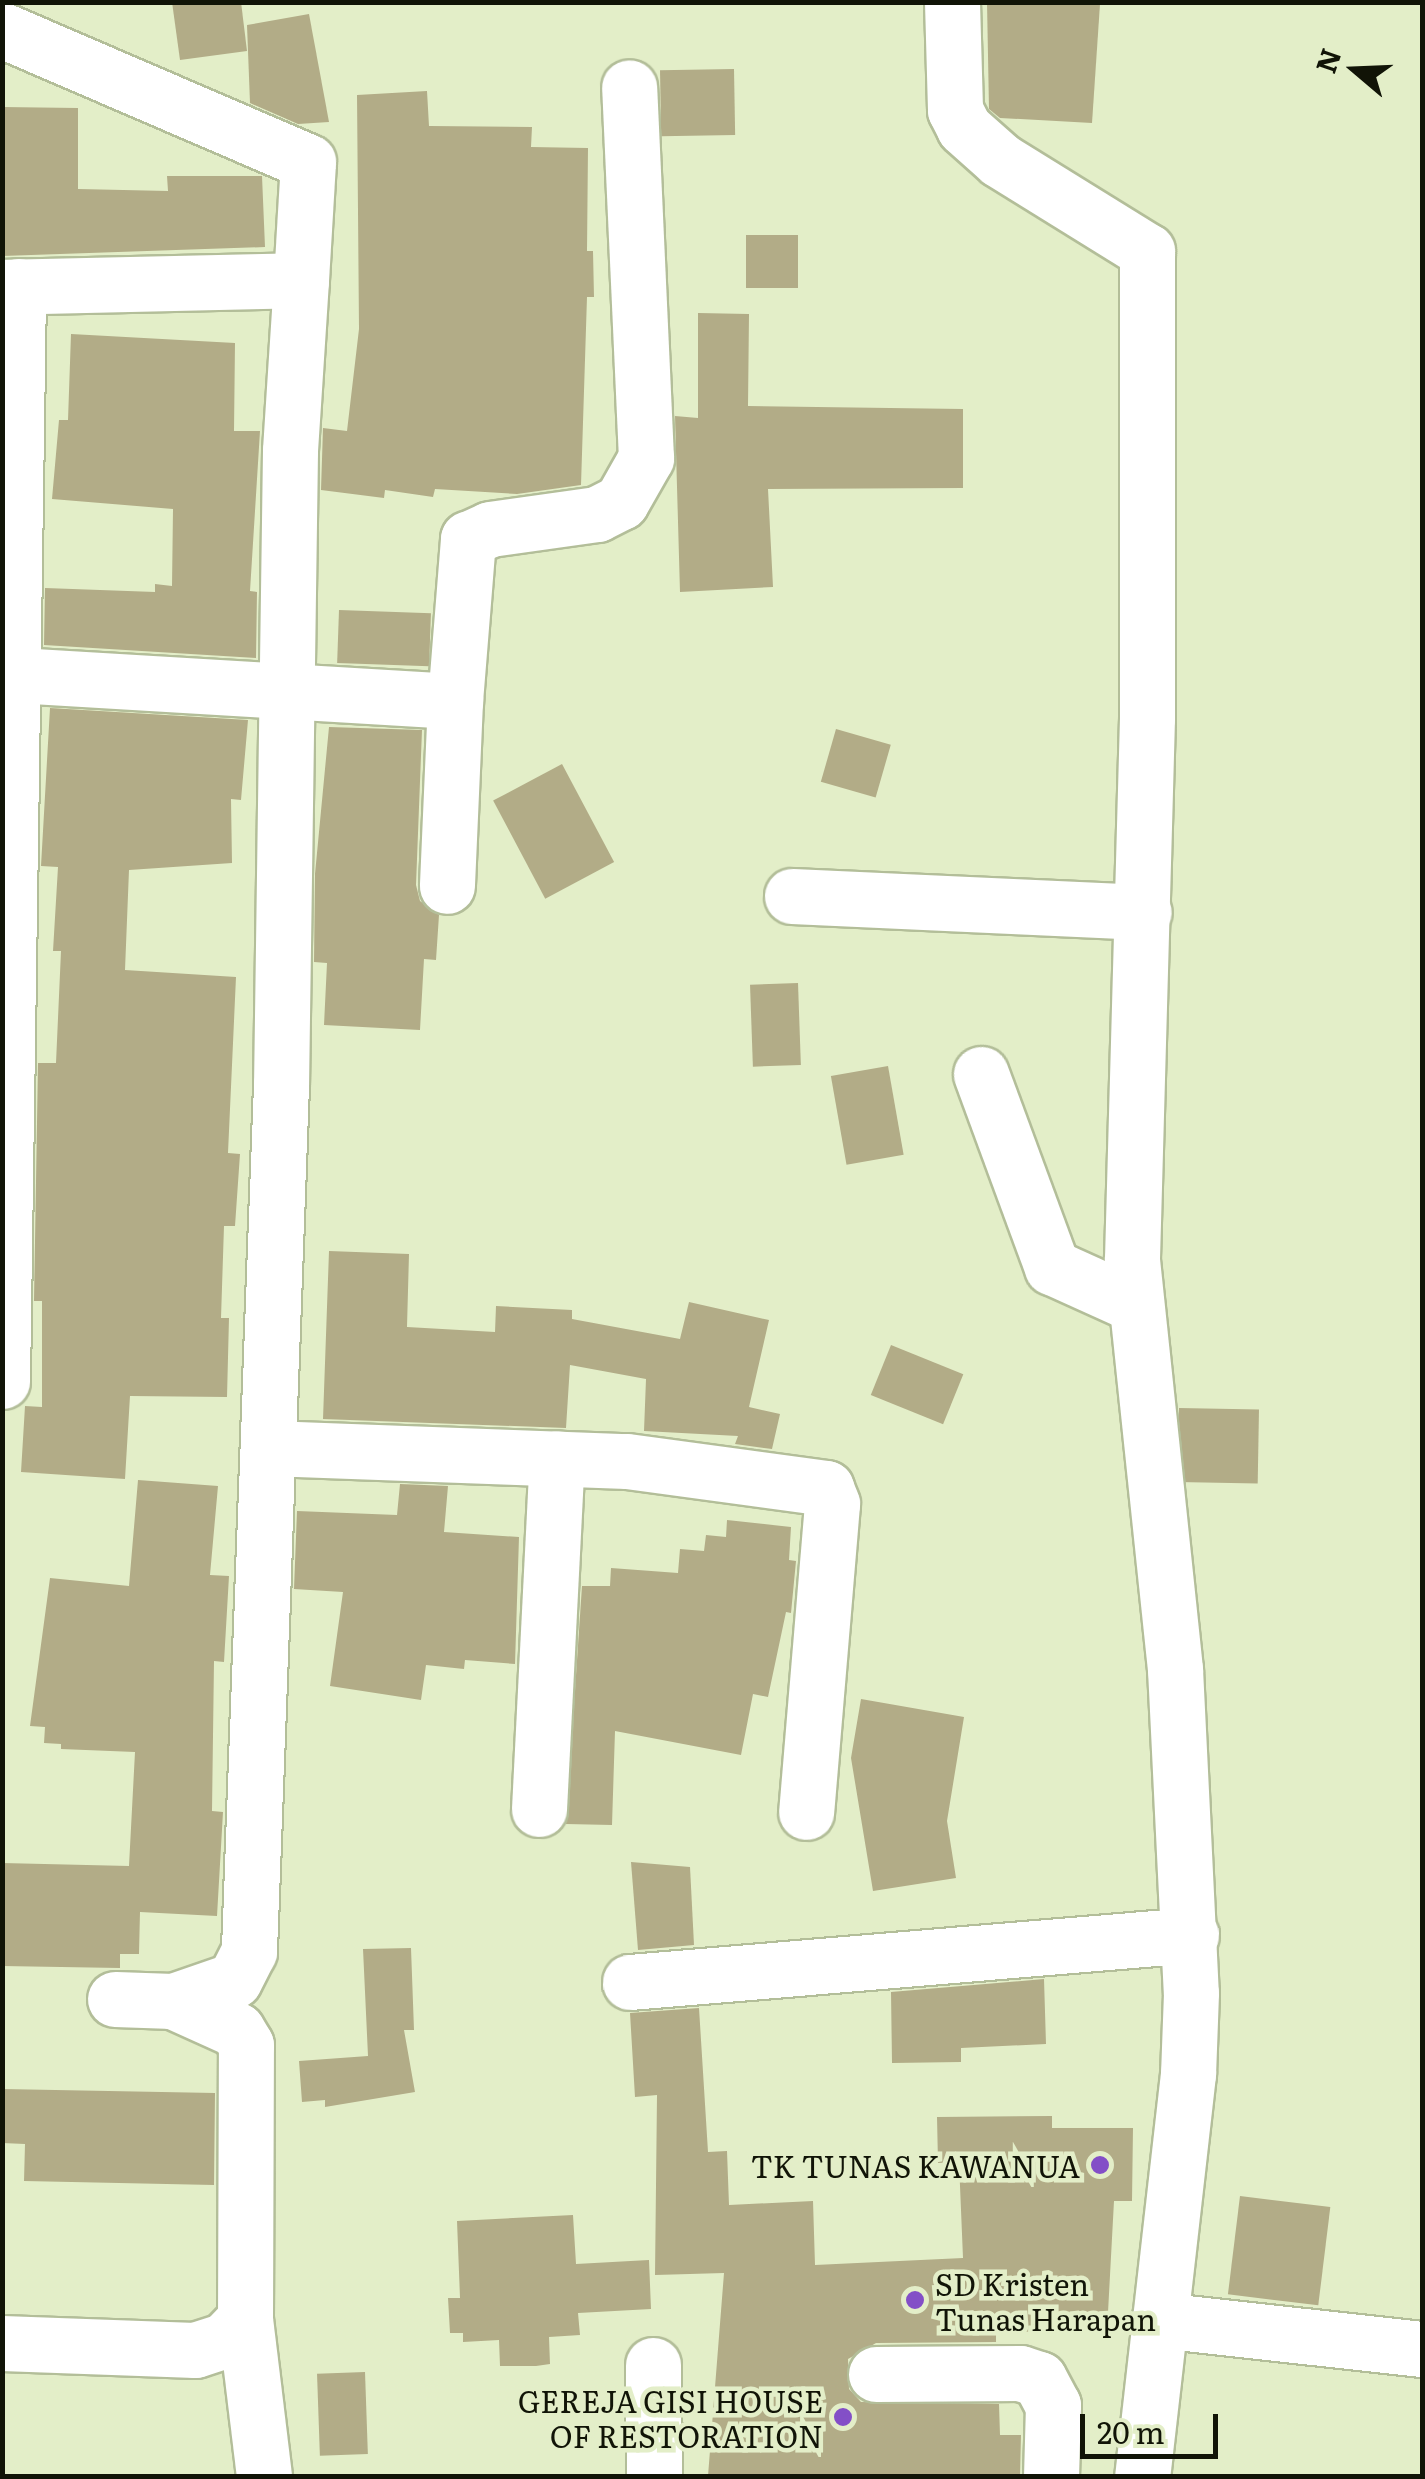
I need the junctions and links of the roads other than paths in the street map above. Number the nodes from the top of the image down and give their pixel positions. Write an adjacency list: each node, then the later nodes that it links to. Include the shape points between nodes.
1 (952, 2): 11 (street, via 955,110 964,128 1000,160 1147,251)
2 (2, 30): 4 (street, via 308,162)
3 (629, 86): 8 (street, via 646,458 621,502 597,514 490,529 468,539)
4 (301, 280): 5 (street); 7 (street)
5 (10, 287): 6 (street)
6 (16, 675): 7 (street); 14 (street)
7 (285, 690): 8 (street); 15 (street)
8 (455, 701): 9 (street)
9 (447, 886)
10 (792, 896): 11 (street)
11 (1144, 912): 13 (street)
12 (981, 1074): 13 (street, via 1052,1268)
13 (1134, 1304): 19 (street, via 1175,1669)
14 (2, 1381)
15 (269, 1448): 16 (street); 22 (street, via 249,1951 234,1980)
16 (557, 1458): 17 (street); 18 (street, via 683,1467 830,1492)
17 (539, 1809)
18 (806, 1812)
19 (1191, 1935): 20 (street); 24 (street, via 1188,2074)
20 (630, 1982)
21 (115, 1999): 22 (street)
22 (173, 2001): 23 (street, via 237,2030 246,2045)
23 (245, 2319): 25 (street, via 224,2340 195,2350); 29 (street)
24 (1160, 2320): 26 (street); 32 (street)
25 (2, 2343)
26 (1422, 2349)
27 (653, 2365): 30 (street)
28 (876, 2374): 31 (street, via 1039,2379 1053,2405)
29 (264, 2476)
30 (654, 2476)
31 (1051, 2476)
32 (1142, 2476)

